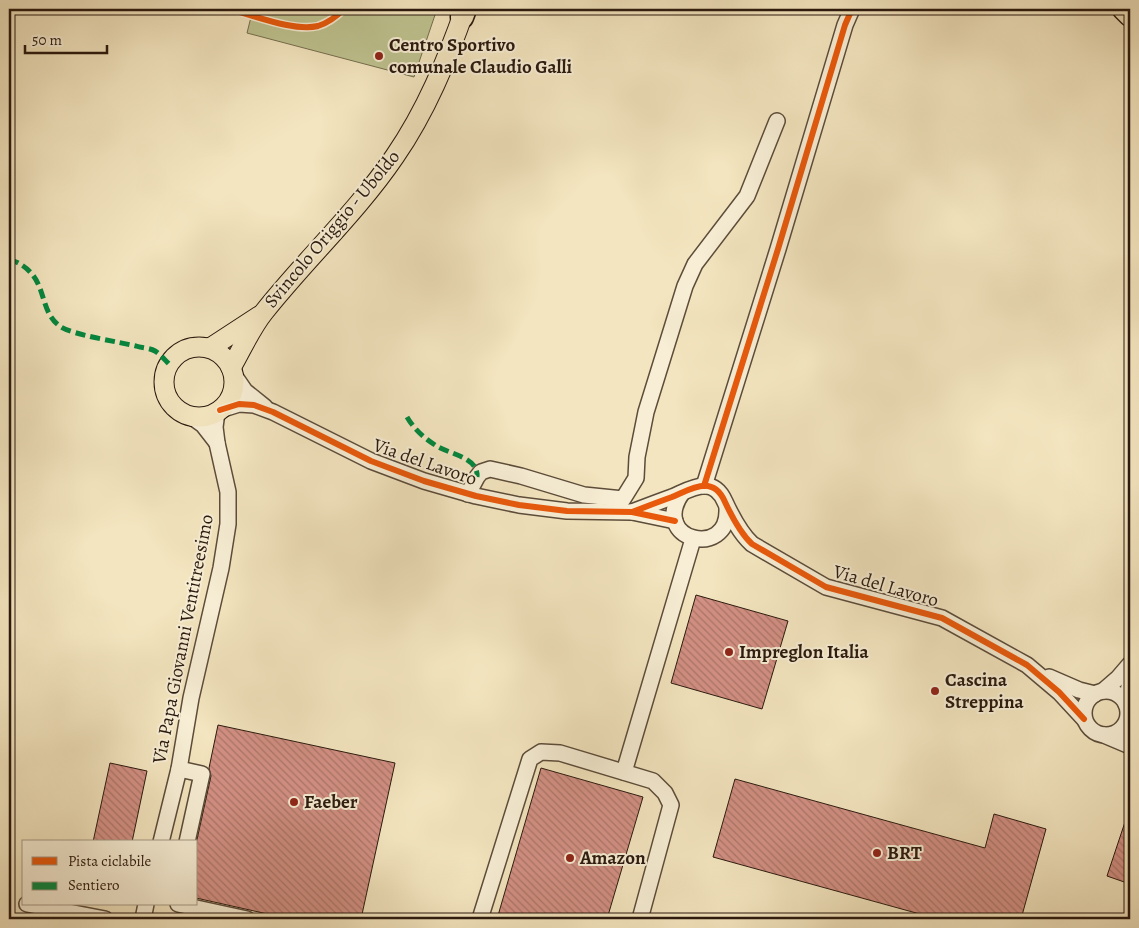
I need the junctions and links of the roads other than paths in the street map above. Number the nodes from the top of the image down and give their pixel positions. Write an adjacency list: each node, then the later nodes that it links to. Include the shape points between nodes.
1 (852, 9): 13 (street)
2 (1124, 9): 4 (highway)
3 (464, 11): 6 (main road, Svincolo Origgio - Uboldo, via 428,101 394,157 361,200)
4 (1130, 15)
5 (777, 122): 16 (street, via 747,196 695,264 685,286 646,412 636,478)
6 (262, 313): 7 (main road, Svincolo Origgio - Uboldo); 8 (main road, Svincolo Origgio - Uboldo)
7 (210, 348): 8 (main road, via 220,354); 11 (main road, via 184,350 172,360 166,371 164,384 168,398)
8 (233, 371): 9 (main road, via 233,391); 10 (street, Via del Lavoro, via 245,391)
9 (218, 411): 10 (street, Via del Lavoro, via 246,404); 11 (main road, via 205,416); 12 (street, Via Papa Giovanni Ventitreesimo)
10 (273, 412): 15 (street, Via del Lavoro, via 371,461 424,482)
11 (189, 415): 12 (street, Via Papa Giovanni Ventitreesimo, via 203,425)
12 (217, 443): 31 (street, Via Papa Giovanni Ventitreesimo, via 228,492 228,524)
13 (704, 486): 14 (street, Via del Lavoro, via 691,487); 17 (street, Via del Lavoro, via 721,494)
14 (682, 493): 16 (street, Via del Lavoro); 18 (street, via 673,511)
15 (468, 494): 16 (street, Via del Lavoro, via 567,511); 16 (street, via 481,472 490,469)
16 (627, 508): 18 (street, Via del Lavoro)
17 (728, 509): 19 (street, via 725,525); 20 (street, Via del Lavoro)
18 (675, 521): 21 (street, via 684,534)
19 (719, 532): 20 (street, Via del Lavoro); 21 (street, via 702,540)
20 (745, 538): 23 (street, Via del Lavoro, via 826,587 942,618)
21 (693, 539): 32 (street)
22 (1130, 664): 25 (street)
23 (1036, 671): 25 (street, Via del Lavoro, via 1079,690); 27 (street, Via del Lavoro)
24 (1130, 680): 26 (street)
25 (1099, 692): 26 (street, Via del Lavoro, via 1116,694); 27 (street, via 1085,705)
26 (1126, 704): 28 (street)
27 (1084, 719): 29 (street, Via del Lavoro, via 1091,730)
28 (1128, 725): 29 (street)
29 (1104, 735): 30 (street, Via del Lavoro)
30 (1130, 746)
31 (179, 769): 33 (street, Via Papa Giovanni Ventitreesimo); 34 (street, via 202,774)
32 (624, 772): 41 (street, via 560,753 541,752 530,759); 42 (street, via 653,781 671,805)
33 (161, 840)
34 (187, 840)
35 (37, 906): 38 (street)
36 (146, 906): 39 (street)
37 (187, 906): 40 (street)
38 (104, 919)
39 (143, 919)
40 (246, 919)
41 (480, 919)
42 (640, 919)

